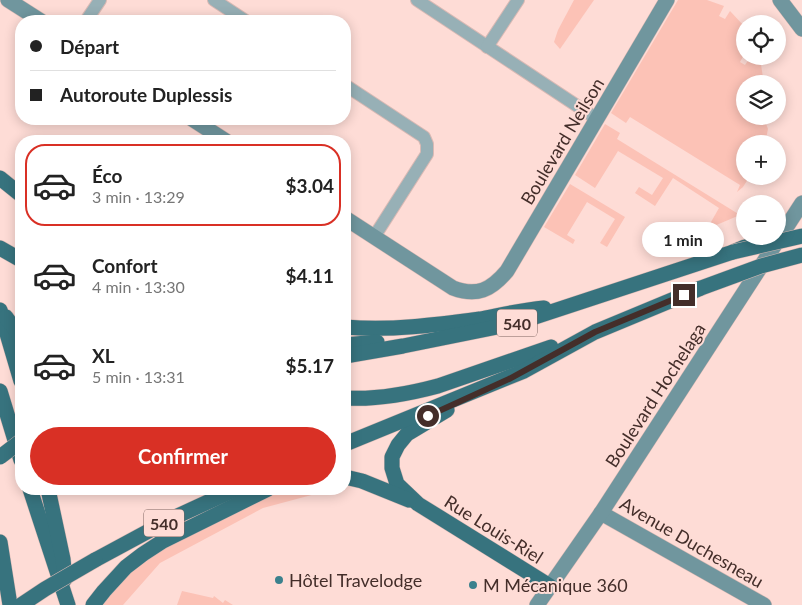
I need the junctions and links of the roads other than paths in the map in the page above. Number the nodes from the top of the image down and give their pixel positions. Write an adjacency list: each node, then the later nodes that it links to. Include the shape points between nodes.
1 (8, 0): 8 (street)
2 (100, 0): 9 (street)
3 (417, 0): 12 (street)
4 (518, 0): 12 (street)
5 (667, 0): 14 (street, Boulevard Neilson)
6 (780, 1): 11 (street)
7 (221, 2): 10 (street)
8 (32, 15)
9 (90, 15)
10 (238, 15)
11 (802, 29)
12 (487, 47): 14 (street)
13 (351, 89): 24 (street, via 424,137 427,144 427,154)
14 (597, 119): 24 (street, Boulevard Neilson, via 507,271 492,286 479,291 453,288)
15 (201, 125): 16 (street)
16 (217, 135)
17 (0, 178): 18 (highway)
18 (15, 190)
19 (802, 203): 54 (street, Boulevard Hochelaga)
20 (351, 222): 24 (street)
21 (802, 226): 22 (highway)
22 (786, 231)
23 (802, 236): 27 (highway, 540, bridge)
24 (374, 237)
25 (748, 245): 27 (highway, bridge)
26 (0, 248): 29 (highway)
27 (733, 252): 30 (highway, 540)
28 (802, 255): 34 (highway, 540, bridge, via 761,266)
29 (15, 257)
30 (571, 305): 32 (highway, via 519,310 441,324); 35 (highway, 540, via 517,323)
31 (0, 309): 33 (highway); 38 (highway)
32 (351, 327)
33 (15, 330)
34 (595, 332): 39 (highway, 540); 41 (highway, via 438,386 386,396)
35 (460, 334): 36 (highway); 37 (highway, 540)
36 (351, 344)
37 (351, 355)
38 (15, 360)
39 (524, 371): 42 (highway); 44 (highway, 540)
40 (0, 391): 43 (highway)
41 (351, 398)
42 (461, 401): 46 (highway); 53 (highway, via 407,434 394,451 392,468 397,484)
43 (15, 440)
44 (351, 442)
45 (15, 445): 47 (highway, bridge)
46 (351, 451)
47 (0, 456)
48 (351, 478): 53 (highway)
49 (32, 495): 59 (highway)
50 (49, 495): 59 (highway, via 63,559)
51 (223, 495): 58 (highway, 540, bridge, via 95,560)
52 (257, 495): 60 (highway, via 163,540 126,567)
53 (418, 504): 56 (highway, Rue Louis-Riel)
54 (601, 513): 56 (street, Boulevard Hochelaga); 61 (street, Avenue Duchesneau)
55 (0, 542): 57 (highway)
56 (546, 598)
57 (10, 605)
58 (21, 605)
59 (68, 605)
60 (93, 605)
61 (764, 605)

